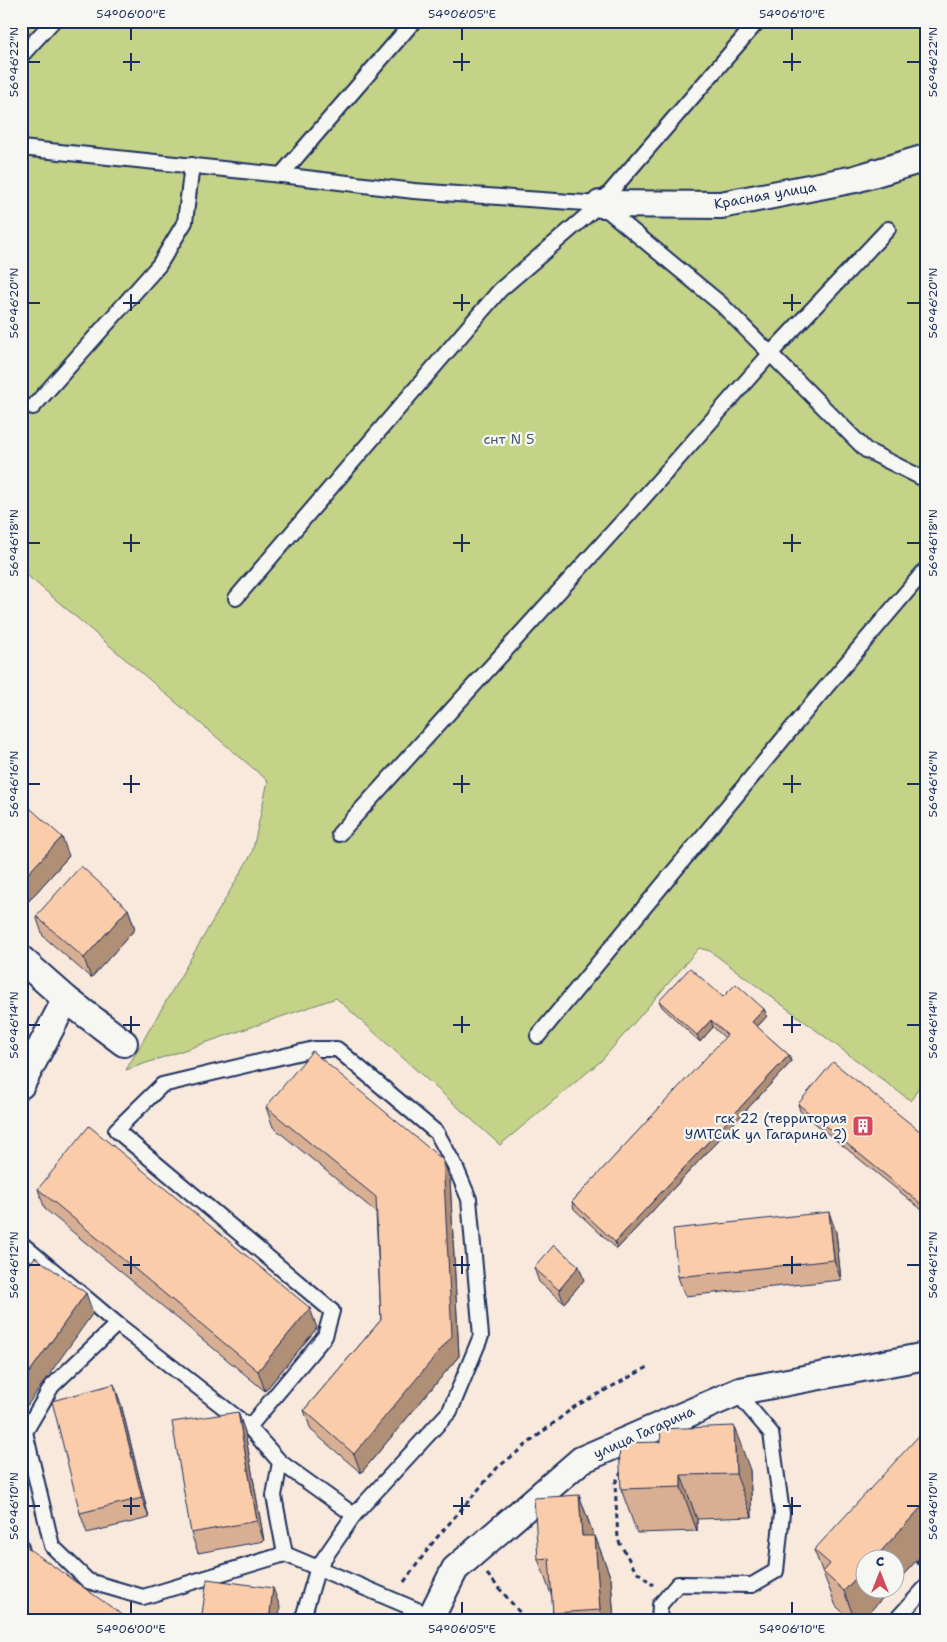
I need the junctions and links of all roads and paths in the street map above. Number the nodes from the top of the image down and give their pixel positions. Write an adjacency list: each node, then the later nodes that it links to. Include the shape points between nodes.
1 (53, 21): 4 (lane)
2 (414, 21): 8 (lane)
3 (758, 21): 9 (lane)
4 (21, 56)
5 (21, 148): 7 (lane)
6 (926, 158): 9 (street, Красная улица, via 855,179 721,205)
7 (192, 165): 8 (lane); 12 (lane, via 185,222 159,266)
8 (281, 174): 9 (lane, via 414,191)
9 (600, 204): 11 (lane, via 721,304); 15 (lane, via 500,290)
10 (888, 229): 11 (lane)
11 (771, 353): 13 (lane, via 866,450); 16 (lane)
12 (33, 407)
13 (926, 480)
14 (926, 569): 19 (lane)
15 (236, 598)
16 (339, 834)
17 (21, 959): 18 (street)
18 (66, 999): 20 (street); 21 (street)
19 (538, 1036)
20 (124, 1043)
21 (21, 1085)
22 (23, 1245): 23 (lane)
23 (117, 1324): 27 (lane); 31 (lane, via 52,1386 26,1432 52,1546 88,1581 143,1597)
24 (926, 1356): 26 (street, улица Гагарина)
25 (650, 1366): 38 (path, via 574,1407 497,1468 434,1541)
26 (740, 1391): 37 (lane, via 742,1400 771,1433 782,1513 776,1571 752,1585 678,1584); 39 (street, улица Гагарина, via 581,1460 455,1569)
27 (249, 1427): 28 (lane); 30 (lane, via 325,1336 332,1312 116,1130 162,1085 314,1049 337,1049 437,1133 456,1168 469,1199 481,1336 450,1411)
28 (280, 1462): 30 (lane); 31 (lane, via 274,1496)
29 (623, 1469): 37 (path, via 615,1483 618,1540 634,1570)
30 (354, 1515): 33 (lane)
31 (285, 1554): 33 (lane)
32 (916, 1561): 35 (path)
33 (318, 1568): 38 (lane); 40 (lane)
34 (482, 1568): 41 (path)
35 (926, 1570)
36 (926, 1587): 43 (lane)
37 (668, 1596): 42 (lane, via 660,1605)
38 (391, 1599): 39 (lane)
39 (430, 1618)
40 (302, 1621)
41 (527, 1621)
42 (659, 1621)
43 (895, 1621)

